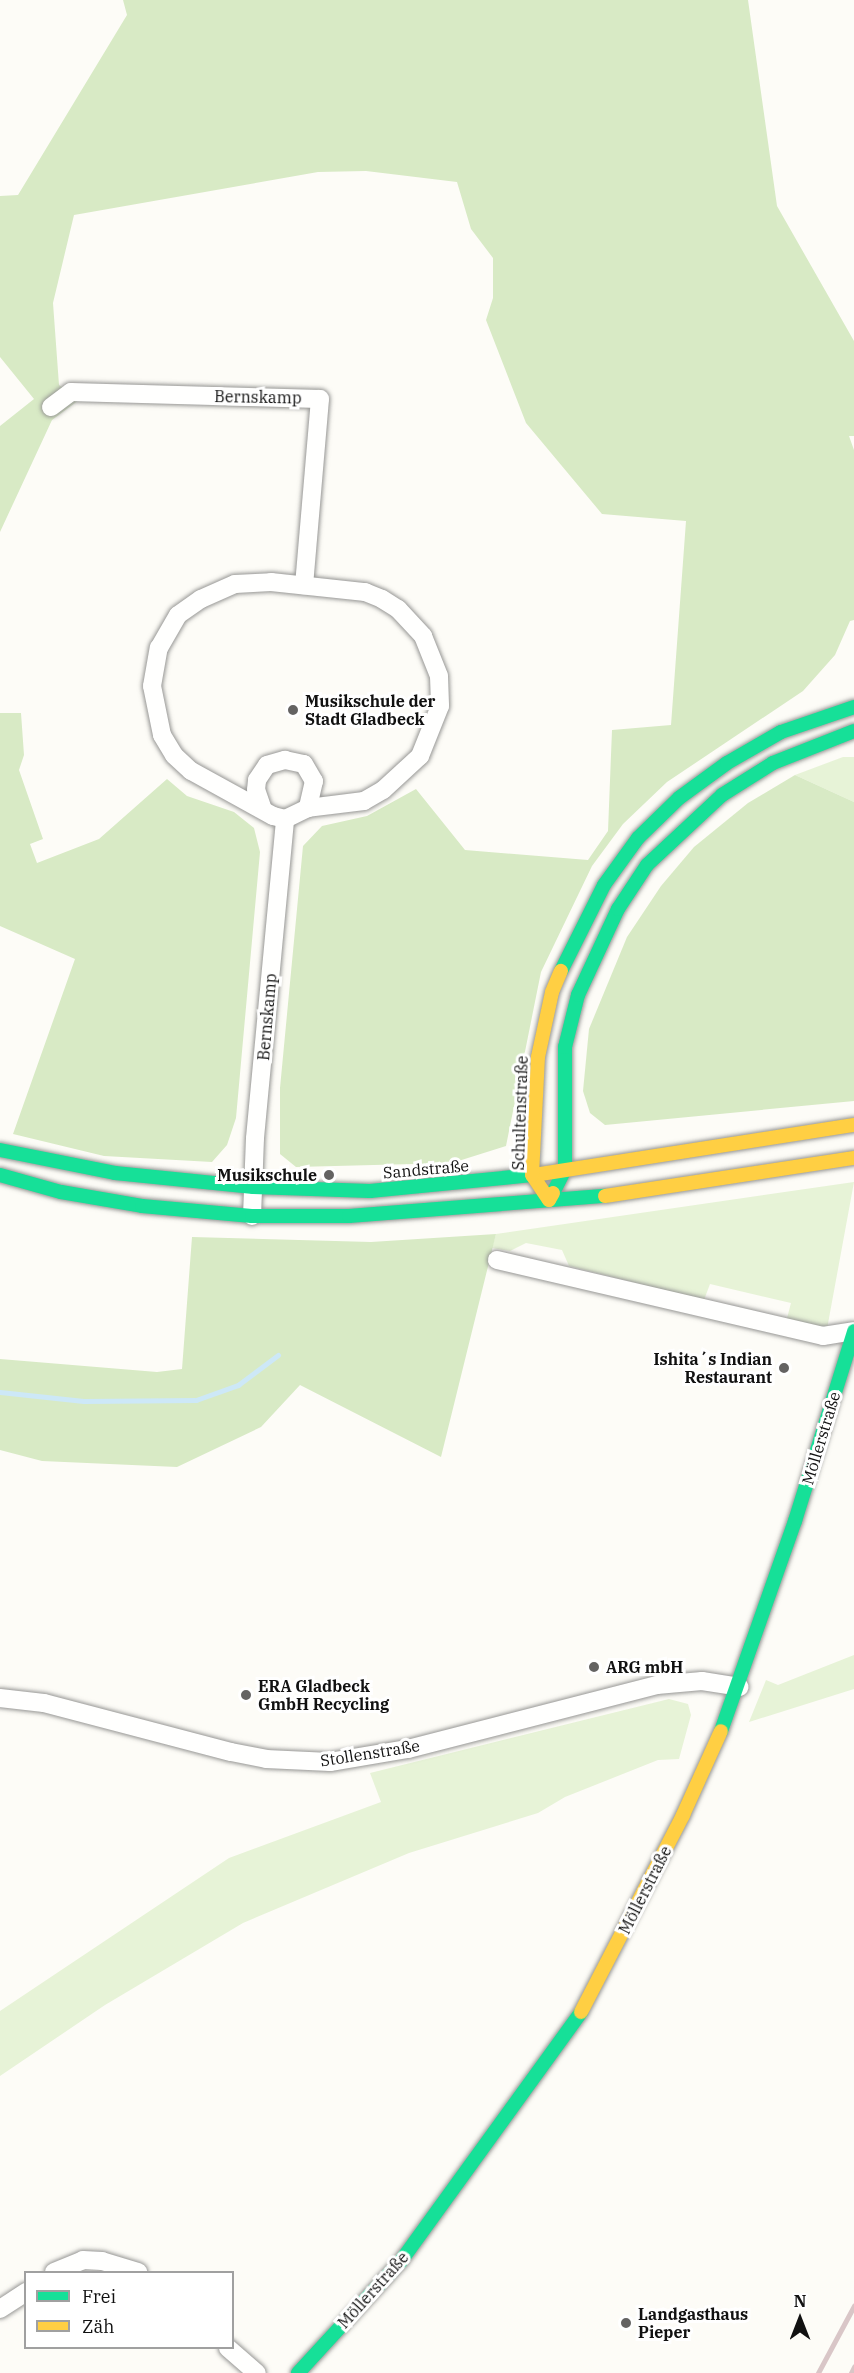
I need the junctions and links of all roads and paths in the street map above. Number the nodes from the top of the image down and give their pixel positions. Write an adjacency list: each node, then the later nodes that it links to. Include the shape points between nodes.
1 (51, 408): 2 (street, Bernskamp, via 71,393 320,399)
2 (304, 585): 5 (street, via 235,584 201,599 178,615 159,648 152,686 162,735 174,755 190,771); 6 (street, via 365,592 398,609 430,649 440,690 440,706 429,740 404,772 363,801)
3 (854, 707): 13 (main road, Schultenstraße, via 781,732 727,763 679,798 646,830 604,885 575,937 552,992 538,1057)
4 (854, 731): 11 (main road, via 773,763 722,795 647,865 618,909 578,995 565,1047)
5 (262, 807): 6 (street, via 257,799 257,780 267,765 285,759 304,764 314,781); 7 (street)
6 (308, 808): 7 (street)
7 (285, 819): 14 (street, Bernskamp)
8 (854, 1125): 11 (main road, Sandstraße)
9 (0, 1150): 14 (main road, Sandstraße, via 115,1173)
10 (854, 1158): 15 (main road, via 603,1196)
11 (566, 1169): 13 (main road, Sandstraße); 15 (main road)
12 (0, 1175): 16 (main road, via 142,1206)
13 (532, 1175): 14 (main road, Sandstraße, via 370,1191); 15 (main road, Schultenstraße)
14 (253, 1187): 16 (street, Bernskamp)
15 (549, 1200): 16 (main road, via 404,1215)
16 (252, 1216)
17 (497, 1260): 18 (street, Möllerstraße, via 823,1336)
18 (854, 1331): 19 (main road, Möllerstraße)
19 (740, 1687): 20 (street, Stollenstraße, via 702,1681 657,1685 408,1749 330,1762 231,1752 44,1703); 27 (main road, Möllerstraße, via 683,1815 584,2007 401,2261)
20 (0, 1698)
21 (56, 2271): 22 (street, via 83,2260)
22 (135, 2271)
23 (24, 2293): 24 (street)
24 (0, 2309)
25 (229, 2349): 26 (street)
26 (256, 2373)
27 (298, 2373)

